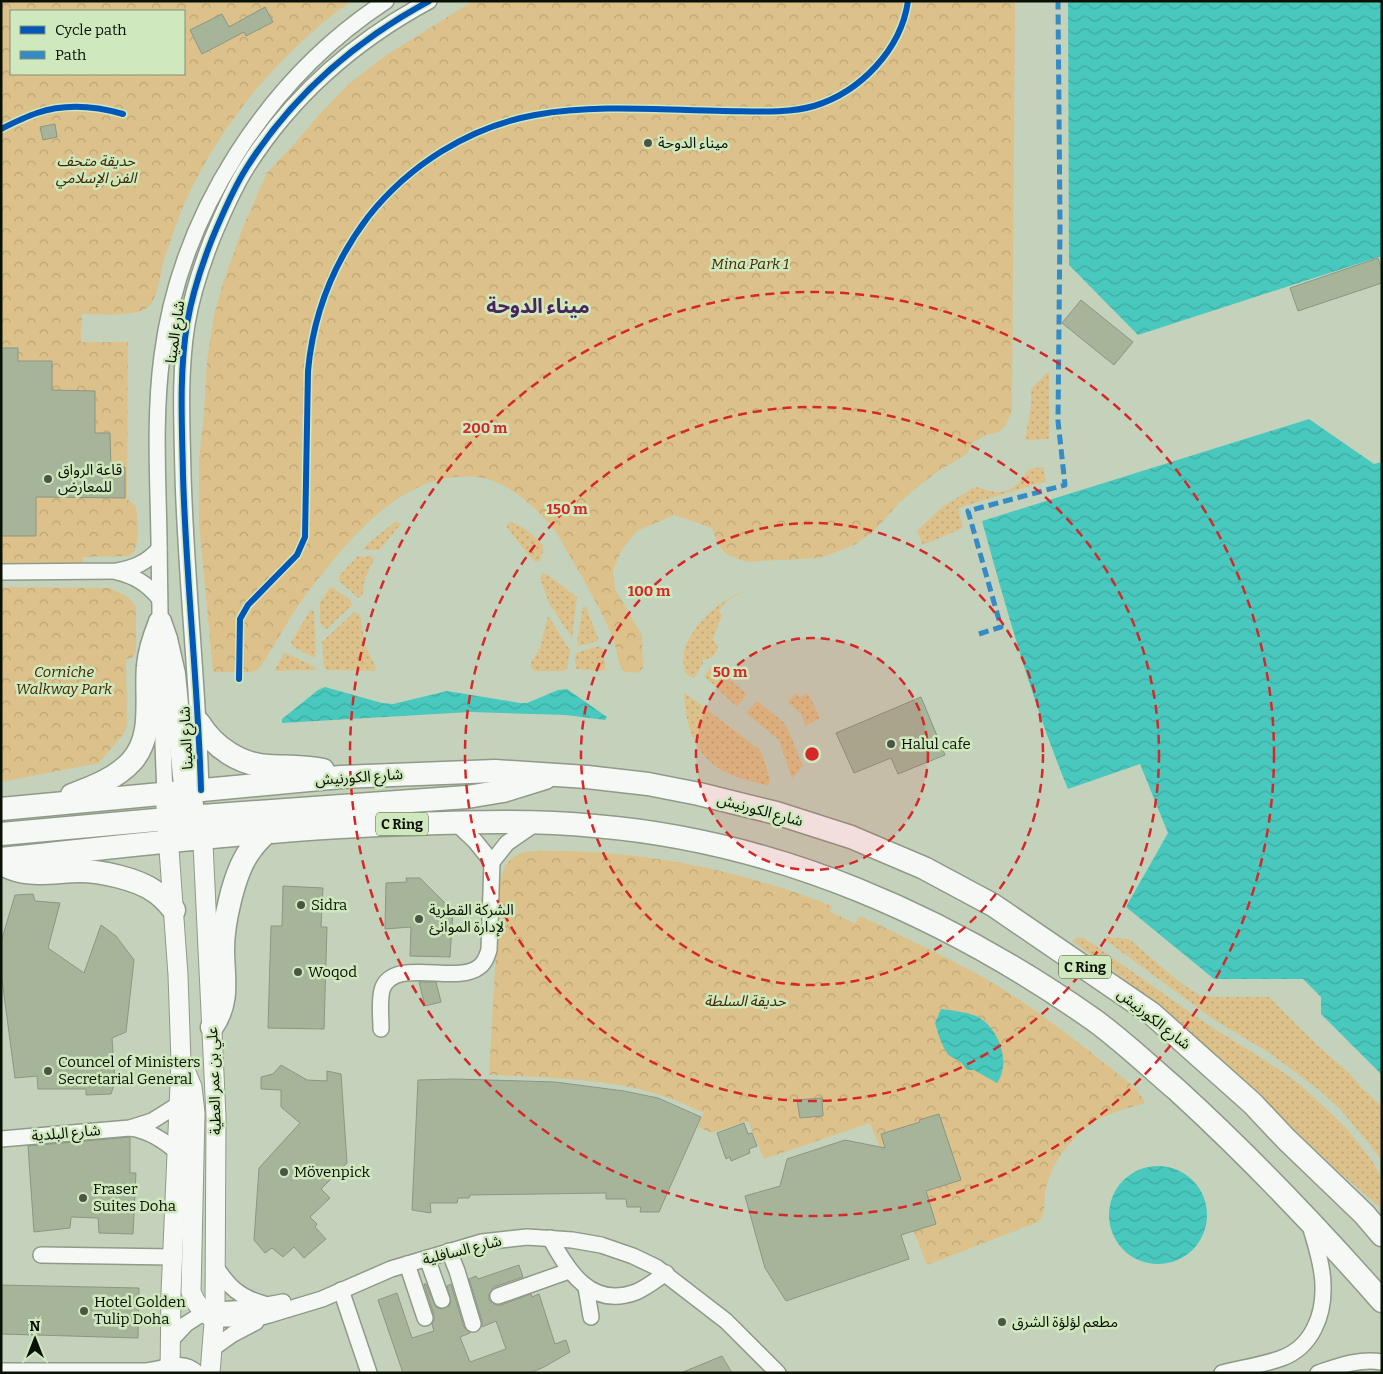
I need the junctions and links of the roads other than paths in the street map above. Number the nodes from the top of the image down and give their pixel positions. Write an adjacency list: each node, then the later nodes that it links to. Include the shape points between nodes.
1 (386, 1): 3 (street, شارع المينا, via 330,45 271,107 233,159 196,233 172,304 162,356 157,409)
2 (428, 1): 5 (street, شارع المينا, via 356,47 294,104 246,168 220,221 192,296 182,370)
3 (159, 549): 4 (street, شارع المينا); 7 (street, via 140,565)
4 (159, 567): 5 (street); 8 (street, شارع المينا)
5 (186, 567): 10 (street, شارع المينا)
6 (1, 572): 7 (street)
7 (117, 572): 8 (street, via 141,580)
8 (159, 598): 9 (street, شارع المينا)
9 (160, 622): 13 (highway, via 150,651 147,726 142,746 122,770 108,779); 15 (highway, via 174,674)
10 (199, 723): 12 (highway, via 218,746 244,760 269,766 309,767); 15 (street, شارع المينا)
11 (553, 774): 12 (highway, شارع الكورنيش / C Ring, via 458,771); 15 (highway, via 520,787 485,794); 34 (highway, شارع الكورنيش / C Ring, via 674,788 776,813 851,837 906,860 993,905 1151,1013 1252,1103)
12 (340, 777): 15 (highway, شارع الكورنيش / C Ring)
13 (49, 804): 14 (highway, شارع الكورنيش / C Ring); 15 (highway, شارع الكورنيش / C Ring)
14 (1, 808)
15 (190, 808): 16 (highway); 19 (highway, شارع الكورنيش / C Ring); 21 (highway); 26 (main road, علي بن عمر العطية)
16 (167, 819): 20 (highway); 21 (main road)
17 (455, 822): 18 (highway, شارع الكورنيش / C Ring); 19 (highway, شارع الكورنيش / C Ring); 23 (street)
18 (537, 823): 23 (street, via 507,843); 33 (highway, شارع الكورنيش / C Ring, via 672,835 738,849 841,882 925,918 1019,971 1097,1022 1207,1118)
19 (267, 832): 26 (highway, via 244,860 229,907 223,936 224,1003)
20 (1, 834)
21 (169, 842): 22 (highway); 25 (main road)
22 (1, 859)
23 (492, 862): 27 (street, via 489,950 485,960 471,971 407,972 389,980 381,997)
24 (1, 863): 25 (highway, via 14,870 33,873 80,871 137,883 154,890)
25 (174, 910): 28 (main road)
26 (212, 1027): 41 (main road, علي بن عمر العطية, via 216,1116)
27 (382, 1029)
28 (181, 1062): 29 (main road); 50 (main road, via 192,1087 195,1113 191,1292)
29 (179, 1104): 30 (street, شارع البلدية, via 152,1121); 32 (main road)
30 (130, 1128): 31 (street, شارع البلدية); 32 (street, شارع البلدية, via 156,1136)
31 (1, 1139)
32 (178, 1153): 38 (main road)
33 (1309, 1221): 48 (highway, شارع الكورنيش / C Ring); 67 (street, via 1323,1285 1316,1327 1294,1352 1282,1358)
34 (1382, 1235)
35 (550, 1238): 36 (street, شارع السافلية, via 504,1239); 42 (street); 43 (street, شارع السافلية, via 601,1245 633,1256)
36 (449, 1251): 39 (street, شارع السافلية); 53 (street)
37 (41, 1255): 38 (street)
38 (173, 1257): 55 (main road)
39 (427, 1258): 40 (street, شارع السافلية); 47 (street)
40 (407, 1264): 45 (street, شارع السافلية); 52 (street)
41 (215, 1266): 49 (street, via 236,1291); 50 (main road, علي بن عمر العطية)
42 (569, 1271): 44 (street); 46 (street)
43 (666, 1274): 44 (street, via 625,1296 598,1294); 54 (street, شارع السافلية)
44 (586, 1287): 51 (street)
45 (340, 1290): 49 (street, شارع السافلية, via 322,1299); 64 (street)
46 (498, 1296)
47 (442, 1300)
48 (1382, 1301)
49 (268, 1310): 50 (street, شارع السافلية); 56 (street)
50 (211, 1314): 55 (street, شارع السافلية, via 186,1324); 56 (main road, علي بن عمر العطية)
51 (591, 1316)
52 (425, 1318)
53 (473, 1324)
54 (740, 1334): 65 (street, شارع السافلية); 66 (street, شارع السافلية)
55 (171, 1340): 58 (main road)
56 (212, 1349): 63 (main road, علي بن عمر العطية)
57 (1382, 1362): 68 (street, via 1353,1362)
58 (170, 1369): 61 (street); 62 (street, via 188,1366)
59 (1, 1371): 60 (street)
60 (54, 1372): 61 (street)
61 (122, 1372)
62 (197, 1373)
63 (210, 1373)
64 (369, 1373)
65 (766, 1373)
66 (778, 1373)
67 (1222, 1373)
68 (1318, 1373)

